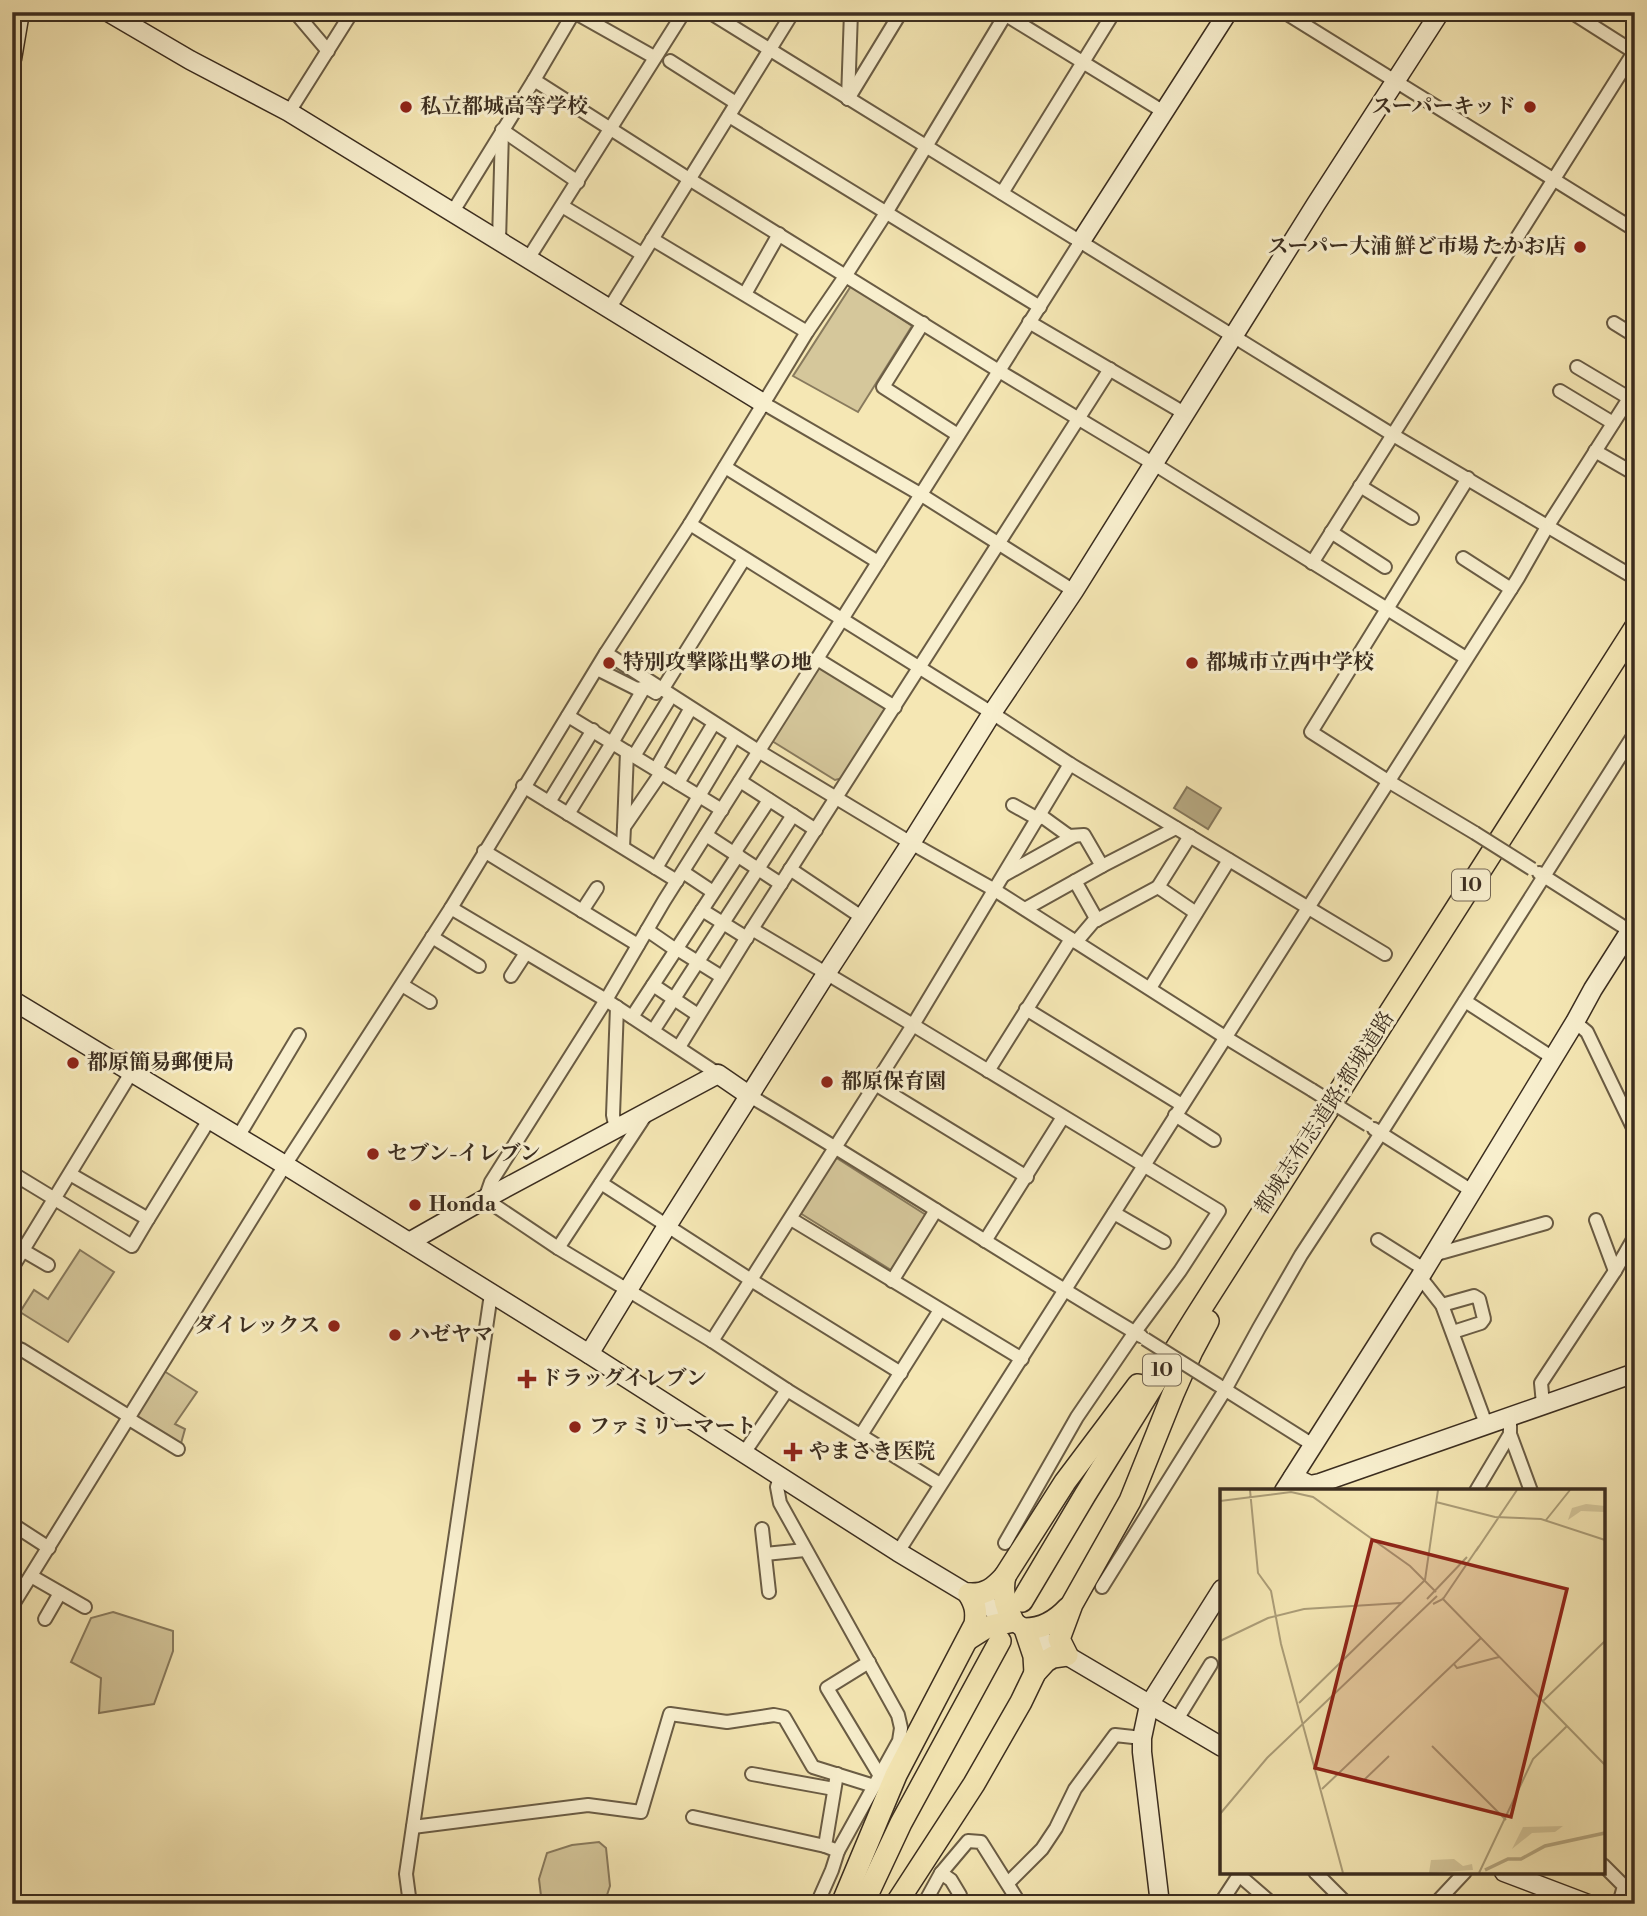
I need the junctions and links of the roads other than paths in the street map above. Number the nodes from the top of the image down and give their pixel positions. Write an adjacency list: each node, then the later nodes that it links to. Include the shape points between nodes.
1 (20, 12): 21 (street)
2 (108, 12): 28 (street)
3 (295, 12): 18 (street)
4 (352, 12): 18 (street)
5 (574, 12): 20 (street); 24 (street)
6 (684, 12): 20 (street)
7 (709, 12): 17 (street)
8 (793, 12): 17 (street)
9 (851, 12): 26 (street)
10 (901, 12): 26 (street)
11 (1114, 12): 23 (street)
12 (1228, 12): 29 (street)
13 (1284, 12): 25 (street)
14 (1440, 12): 25 (street)
15 (1571, 12): 19 (street)
16 (1004, 13): 23 (street); 33 (street)
17 (770, 50): 26 (street); 27 (street)
18 (327, 51): 28 (street)
19 (1634, 51): 35 (street)
20 (654, 57): 31 (street)
21 (12, 59)
22 (670, 61): 27 (street)
23 (1084, 62): 29 (street); 37 (street)
24 (534, 80): 31 (street); 32 (street)
25 (1396, 82): 35 (street); 56 (street)
26 (848, 99): 33 (street)
27 (736, 103): 30 (street)
28 (289, 112): 39 (street)
29 (1164, 112): 45 (street)
30 (729, 116): 34 (street); 40 (street)
31 (611, 129): 34 (street); 36 (street)
32 (502, 130): 36 (street); 39 (street); 44 (street)
33 (925, 146): 37 (street); 40 (street)
34 (689, 179): 42 (street); 43 (street)
35 (1555, 180): 41 (street); 68 (street)
36 (578, 182): 38 (street)
37 (1002, 193): 45 (street)
38 (562, 205): 46 (street); 47 (street)
39 (452, 213): 44 (street)
40 (886, 213): 48 (street); 50 (street)
41 (1635, 230)
42 (779, 234): 48 (street); 49 (street)
43 (652, 239): 46 (street); 49 (street)
44 (499, 241): 47 (street)
45 (1081, 241): 50 (street); 56 (street)
46 (642, 254): 51 (street)
47 (528, 259): 51 (street)
48 (846, 275): 53 (street); 55 (street)
49 (745, 294): 55 (street)
50 (1040, 307): 52 (street)
51 (609, 309): 63 (street)
52 (1030, 322): 59 (street); 60 (street)
53 (923, 323): 60 (street); 67 (street, via 883,387)
54 (1614, 323): 57 (street)
55 (807, 332): 63 (street)
56 (1235, 336): 64 (street); 68 (street)
57 (1635, 336)
58 (1577, 367): 62 (street)
59 (1110, 369): 64 (street); 65 (street)
60 (999, 371): 65 (street); 67 (street)
61 (1560, 391): 66 (street)
62 (1633, 396): 66 (street)
63 (763, 403): 71 (street); 75 (street)
64 (1184, 414): 70 (street)
65 (1077, 418): 70 (street); 80 (street)
66 (1613, 423): 69 (street)
67 (958, 435): 75 (street)
68 (1393, 435): 73 (street); 74 (street)
69 (1595, 451): 72 (street); 78 (street)
70 (1154, 464): 84 (street); 88 (street)
71 (724, 467): 77 (street); 83 (street)
72 (1635, 474)
73 (1468, 478): 78 (street); 89 (street)
74 (1360, 486): 76 (street); 79 (street)
75 (920, 494): 80 (street); 83 (street)
76 (1412, 518)
77 (690, 524): 82 (street); 92 (street)
78 (1547, 527): 86 (street); 87 (street)
79 (1331, 533): 84 (street); 85 (street)
80 (998, 543): 88 (street); 95 (street)
81 (1462, 558): 87 (street)
82 (744, 559): 90 (street); 98 (street)
83 (878, 562): 90 (street)
84 (1312, 563): 89 (street)
85 (1385, 567)
86 (1635, 578)
87 (1511, 589): 94 (street)
88 (1074, 591): 101 (street)
89 (1387, 608): 94 (street); 113 (street, via 1311,732)
90 (843, 619): 93 (street); 95 (street)
91 (1635, 628): 205 (highway, 都城志布志道路;都城道路 / 10)
92 (606, 653): 96 (street); 98 (street)
93 (817, 659): 99 (street); 108 (street)
94 (1466, 659): 113 (street)
95 (920, 668): 99 (street); 101 (street)
96 (597, 669): 97 (street); 102 (street)
97 (644, 688): 98 (street); 107 (street)
98 (665, 695): 100 (street); 108 (street); 109 (street)
99 (895, 707): 117 (street)
100 (688, 713): 103 (street); 111 (street)
101 (992, 713): 110 (street); 131 (street)
102 (568, 716): 104 (street); 115 (street)
103 (711, 728): 106 (street); 114 (street)
104 (593, 730): 107 (street); 119 (street)
105 (1635, 733): 142 (street)
106 (732, 741): 108 (street); 116 (street)
107 (612, 743): 109 (street); 122 (street)
108 (755, 751): 112 (street); 117 (street)
109 (631, 754): 111 (street); 125 (street)
110 (1070, 764): 124 (street); 126 (street)
111 (659, 771): 114 (street); 125 (street)
112 (740, 781): 118 (street); 121 (street)
113 (1388, 782): 142 (street, bridge); 149 (street)
114 (678, 783): 116 (street)
115 (523, 786): 119 (street); 133 (street)
116 (698, 795): 121 (street); 137 (street)
117 (837, 797): 127 (street); 131 (street)
118 (769, 800): 123 (street); 134 (street)
119 (549, 802): 122 (street)
120 (1013, 805): 124 (street)
121 (722, 810): 128 (street)
122 (568, 814): 132 (street)
123 (793, 815): 127 (street); 138 (street)
124 (1039, 817): 129 (street); 141 (street)
125 (624, 827): 132 (street)
126 (1175, 828): 130 (street); 136 (street)
127 (816, 830): 139 (street)
128 (706, 835): 134 (street); 140 (street)
129 (1074, 836): 136 (street, via 1084,835); 141 (street)
130 (1190, 836): 135 (street); 145 (street)
131 (911, 843): 147 (street); 155 (street)
132 (623, 847): 137 (street)
133 (484, 851): 150 (street); 153 (street)
134 (736, 854): 138 (street); 148 (street)
135 (1229, 860): 149 (street); 154 (street)
136 (1102, 866): 143 (street)
137 (656, 868): 140 (street)
138 (758, 869): 144 (street); 157 (street)
139 (790, 869): 144 (street); 155 (street)
140 (680, 876): 148 (street); 159 (street)
141 (1002, 876): 147 (street)
142 (1545, 876): 158 (street); 178 (street)
143 (1075, 881): 151 (street); 156 (street)
144 (781, 884): 160 (street)
145 (1158, 887): 154 (street); 156 (street)
146 (597, 888): 153 (street)
147 (993, 889): 151 (street); 185 (street)
148 (713, 892): 152 (street)
149 (1308, 907): 166 (street); 188 (street)
150 (451, 908): 161 (street); 165 (street)
151 (1025, 909): 162 (street)
152 (702, 910): 157 (street); 164 (street)
153 (582, 911): 163 (street)
154 (1196, 913): 174 (street)
155 (863, 918): 169 (street)
156 (1097, 920): 162 (street)
157 (724, 923): 160 (street); 167 (street)
158 (1632, 927): 184 (street)
159 (647, 930): 163 (street); 164 (street)
160 (749, 933): 169 (street); 171 (street)
161 (432, 937): 168 (street); 172 (street)
162 (1073, 941): 174 (street); 181 (street)
163 (638, 945): 177 (street)
164 (676, 949): 167 (street); 173 (street)
165 (526, 953): 170 (street); 177 (street)
166 (1385, 954)
167 (698, 962): 171 (street); 175 (street)
168 (479, 966)
169 (827, 974): 185 (street); 195 (street)
170 (511, 976)
171 (722, 977): 182 (street)
172 (402, 985): 179 (street); 207 (street)
173 (653, 985): 175 (street); 183 (street)
174 (1150, 988): 188 (street)
175 (674, 999): 182 (street); 186 (street)
176 (12, 1000): 192 (street)
177 (606, 1000): 180 (street); 215 (street, via 491,1182)
178 (1465, 1001): 190 (street); 202 (street)
179 (430, 1002)
180 (617, 1007): 183 (street); 200 (street)
181 (1026, 1009): 191 (street); 196 (street)
182 (698, 1015): 189 (street)
183 (632, 1017): 186 (street)
184 (1575, 1022): 190 (street); 201 (street, via 1587,1032)
185 (913, 1025): 191 (street); 194 (street)
186 (653, 1031): 189 (street)
187 (299, 1035): 203 (street)
188 (1224, 1037): 196 (street); 202 (street, bridge)
189 (679, 1047): 193 (street)
190 (1553, 1058): 213 (street)
191 (988, 1071): 198 (street)
192 (131, 1073): 199 (street); 210 (street)
193 (718, 1074): 195 (street); 197 (street)
194 (875, 1084): 206 (street); 211 (street)
195 (750, 1096): 206 (street); 222 (street)
196 (1178, 1110): 204 (street); 208 (street)
197 (647, 1113): 200 (street); 212 (street)
198 (1063, 1117): 208 (street); 211 (street)
199 (209, 1120): 203 (street); 218 (street)
200 (616, 1129): 215 (street)
201 (1635, 1132)
202 (1381, 1133): 213 (street); 249 (street)
203 (238, 1137): 207 (street)
204 (1214, 1140)
205 (1307, 1142): 273 (highway, via 1157,1362 1065,1482); 279 (highway, 都城志布志道路;都城道路 / 10); 280 (highway, via 1192,1351 1130,1501)
206 (836, 1147): 216 (street); 219 (street)
207 (285, 1165): 226 (street); 252 (street)
208 (1143, 1166): 217 (street); 242 (street, via 1219,1211)
209 (12, 1173): 214 (street)
210 (71, 1174): 214 (street); 218 (street)
211 (1027, 1177): 225 (street)
212 (600, 1183): 222 (street); 229 (street)
213 (1472, 1191): 231 (street)
214 (56, 1198): 218 (street, via 132,1246); 228 (street)
215 (485, 1199): 226 (street); 229 (street)
216 (936, 1210): 225 (street); 235 (street)
217 (1114, 1213): 227 (street); 236 (street)
218 (148, 1219)
219 (791, 1219): 234 (street); 235 (street)
220 (1596, 1220): 233 (street)
221 (1546, 1223): 231 (street, via 1525,1235)
222 (667, 1226): 234 (street); 237 (street)
223 (1635, 1236): 233 (street)
224 (1378, 1240): 231 (street)
225 (985, 1241): 236 (street)
226 (409, 1242): 238 (street)
227 (1164, 1242)
228 (18, 1247): 230 (street); 232 (street)
229 (558, 1248): 237 (street)
230 (47, 1265)
231 (1426, 1267): 239 (street); 256 (street)
232 (12, 1268)
233 (1615, 1270): 251 (street, via 1541,1383)
234 (751, 1280): 243 (street); 247 (street)
235 (892, 1281): 240 (street)
236 (1066, 1289): 242 (street); 246 (street)
237 (627, 1290): 243 (street); 245 (street)
238 (491, 1294): 245 (street); 300 (street)
239 (1442, 1305): 241 (street); 241 (street, via 1474,1296 1479,1299 1484,1320)
240 (940, 1310): 246 (street); 247 (street)
241 (1453, 1332): 253 (street)
242 (1140, 1336): 249 (street, bridge); 267 (street, via 1077,1417)
243 (712, 1341): 250 (street)
244 (12, 1346): 252 (street)
245 (589, 1354): 258 (street)
246 (1022, 1359): 260 (street)
247 (901, 1373): 255 (street)
248 (1635, 1373): 251 (street)
249 (1222, 1387): 256 (street); 274 (street)
250 (787, 1390): 255 (street); 258 (street)
251 (1543, 1405): 254 (street)
252 (130, 1418): 257 (street); 268 (street)
253 (1486, 1424): 254 (street); 262 (street)
254 (1510, 1425): 263 (street); 264 (street)
255 (861, 1435): 260 (street)
256 (1313, 1446): 261 (street)
257 (177, 1449)
258 (744, 1454): 259 (street)
259 (780, 1477): 269 (street, via 780,1503); 270 (street)
260 (940, 1484): 270 (street)
261 (1289, 1484): 262 (street)
262 (1322, 1487)
263 (1477, 1489)
264 (1530, 1489)
265 (12, 1524): 268 (street)
266 (762, 1529): 271 (street)
267 (1005, 1544)
268 (48, 1548): 272 (street)
269 (805, 1550): 271 (street); 288 (street)
270 (898, 1552): 278 (street)
271 (765, 1554): 275 (street)
272 (31, 1576): 277 (street); 281 (street)
273 (1005, 1576): 278 (highway, via 988,1591); 284 (highway, via 1005,1602)
274 (1102, 1587)
275 (769, 1592)
276 (1220, 1592): 291 (street)
277 (60, 1593): 282 (street); 283 (street)
278 (969, 1594): 284 (street); 285 (highway, via 976,1615)
279 (1022, 1601)
280 (1072, 1604): 284 (highway, via 1051,1623 1035,1629); 287 (highway, via 1059,1639)
281 (12, 1606)
282 (85, 1607)
283 (45, 1619)
284 (1019, 1625): 285 (highway, via 987,1627); 287 (street); 290 (highway, via 1034,1656)
285 (968, 1639): 312 (highway, via 897,1775)
286 (1000, 1641): 313 (highway, via 901,1823)
287 (1067, 1655): 290 (highway, via 1053,1657); 291 (street)
288 (869, 1662): 297 (street, via 901,1728 899,1741); 297 (street, via 827,1688)
289 (1211, 1664): 292 (street)
290 (1035, 1673): 314 (highway, via 974,1784)
291 (1149, 1706): 292 (street); 293 (street)
292 (1176, 1721): 294 (street)
293 (1142, 1738): 308 (street, via 1115,1735 1075,1790 1042,1849); 318 (street)
294 (1220, 1746)
295 (752, 1774): 298 (street)
296 (837, 1774): 297 (street); 298 (street); 300 (street, via 813,1767 783,1717 727,1722 670,1714 641,1812 588,1805)
297 (877, 1781): 301 (street)
298 (834, 1789): 301 (street)
299 (693, 1817): 301 (street)
300 (413, 1827): 310 (street, via 406,1874)
301 (832, 1849): 311 (street, via 832,1870)
302 (1605, 1867): 323 (street, via 1624,1886)
303 (941, 1873): 308 (street, via 968,1841 981,1842); 315 (street); 316 (street, via 960,1895)
304 (1240, 1874): 309 (street); 319 (street)
305 (1317, 1874): 320 (street)
306 (1463, 1874): 321 (street)
307 (1509, 1874): 322 (street)
308 (1008, 1883): 317 (street)
309 (1269, 1901)
310 (410, 1904)
311 (817, 1904)
312 (842, 1904)
313 (863, 1904)
314 (896, 1904)
315 (925, 1904)
316 (958, 1904)
317 (1020, 1904)
318 (1160, 1904)
319 (1220, 1904)
320 (1347, 1904)
321 (1435, 1904)
322 (1588, 1904)
323 (1619, 1904)

